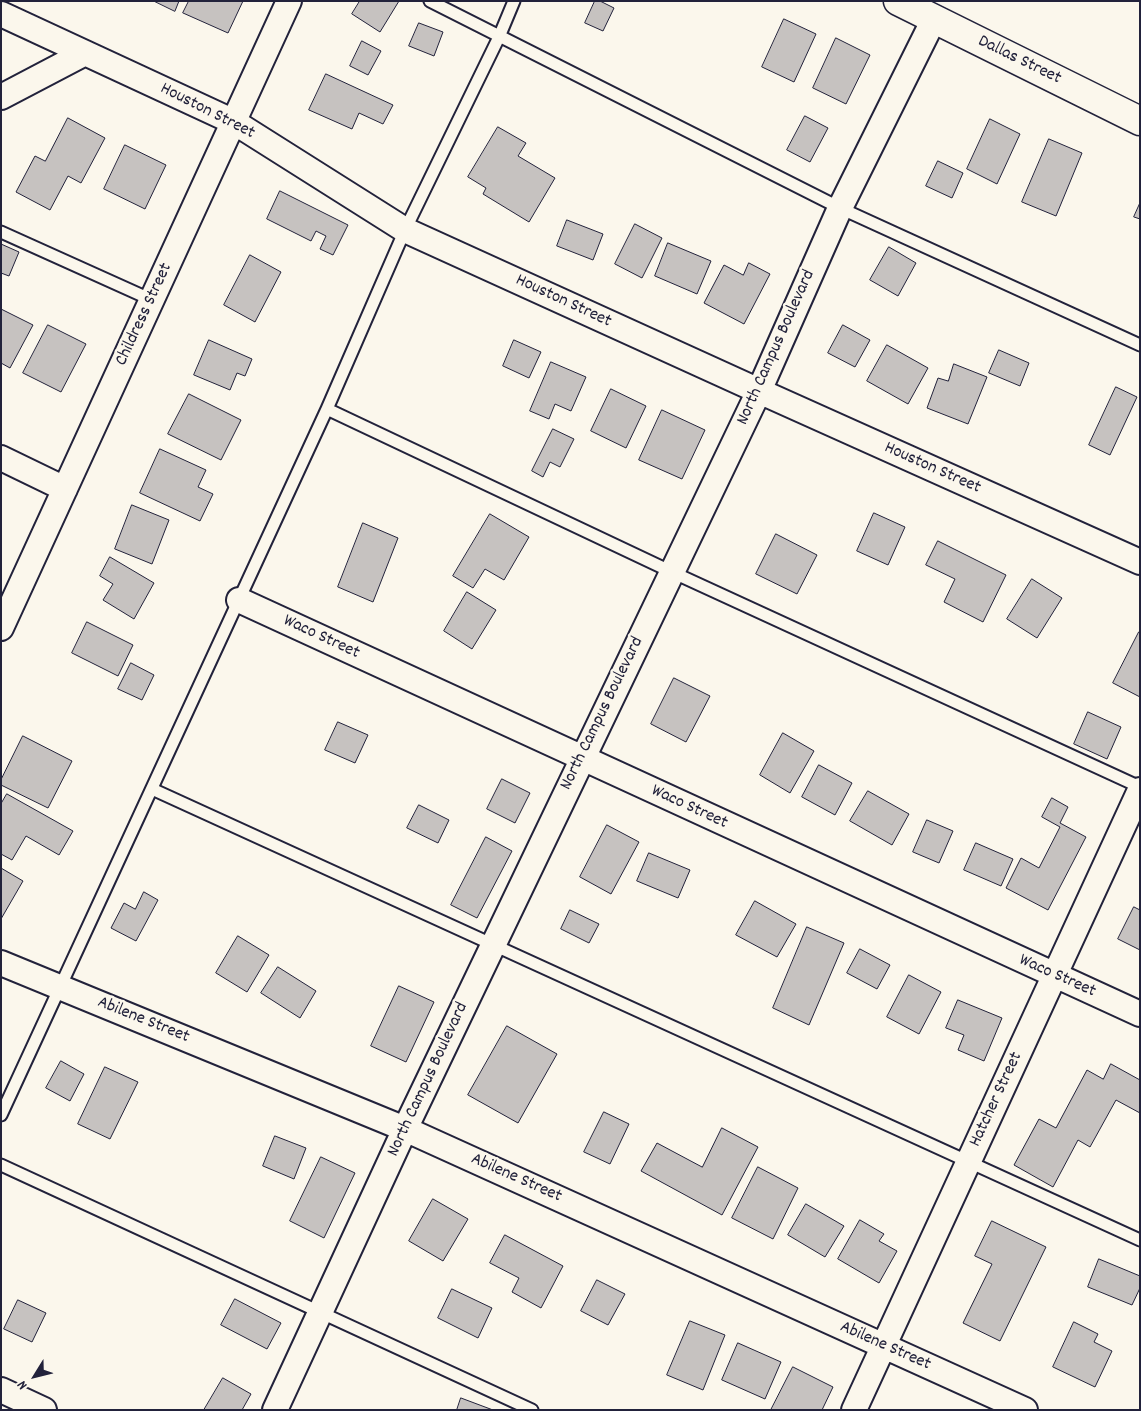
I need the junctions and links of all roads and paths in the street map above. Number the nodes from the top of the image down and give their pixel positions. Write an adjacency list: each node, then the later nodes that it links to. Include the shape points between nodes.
1 (289, 1): 11 (street, Childress Street)
2 (430, 1): 7 (lane)
3 (514, 1): 7 (lane)
4 (898, 1): 6 (main road, Dallas Street)
5 (1, 14): 8 (street, Houston Street)
6 (934, 19): 10 (main road, Dallas Street); 12 (street, North Campus Boulevard)
7 (499, 37): 12 (lane); 13 (lane)
8 (85, 53): 9 (street); 11 (street, Houston Street)
9 (1, 97)
10 (1140, 121)
11 (234, 122): 13 (street, Houston Street); 15 (street, Childress Street)
12 (840, 208): 16 (lane); 17 (street, North Campus Boulevard)
13 (405, 230): 17 (street, Houston Street); 18 (lane)
14 (1, 232): 15 (lane)
15 (152, 300): 20 (street, Childress Street)
16 (1140, 345)
17 (758, 391): 21 (street, Houston Street); 22 (street, North Campus Boulevard)
18 (327, 409): 22 (lane); 23 (lane)
19 (1, 458): 20 (street)
20 (65, 490): 24 (street, Childress Street)
21 (1140, 562)
22 (672, 572): 25 (street, North Campus Boulevard); 27 (lane)
23 (239, 600): 25 (street, Waco Street); 26 (lane)
24 (1, 628)
25 (582, 759): 28 (street, North Campus Boulevard); 30 (street, Waco Street)
26 (152, 789): 28 (lane); 31 (lane)
27 (1140, 789): 30 (street, Hatcher Street)
28 (493, 944): 34 (street, North Campus Boulevard); 35 (lane)
29 (1, 963): 31 (street, Abilene Street)
30 (1055, 976): 32 (street, Waco Street); 35 (street, Hatcher Street)
31 (60, 987): 33 (lane); 34 (street, Abilene Street)
32 (1140, 1014)
33 (1, 1115)
34 (405, 1128): 38 (street, North Campus Boulevard); 39 (street, Abilene Street)
35 (969, 1161): 37 (lane); 39 (street, Hatcher Street)
36 (1, 1165): 38 (lane)
37 (1140, 1240)
38 (320, 1313): 42 (street, North Campus Boulevard); 43 (lane)
39 (883, 1346): 44 (street, Hatcher Street); 45 (street, Abilene Street)
40 (1, 1390): 41 (street)
41 (44, 1410)
42 (275, 1410)
43 (532, 1410)
44 (854, 1410)
45 (1025, 1410)

